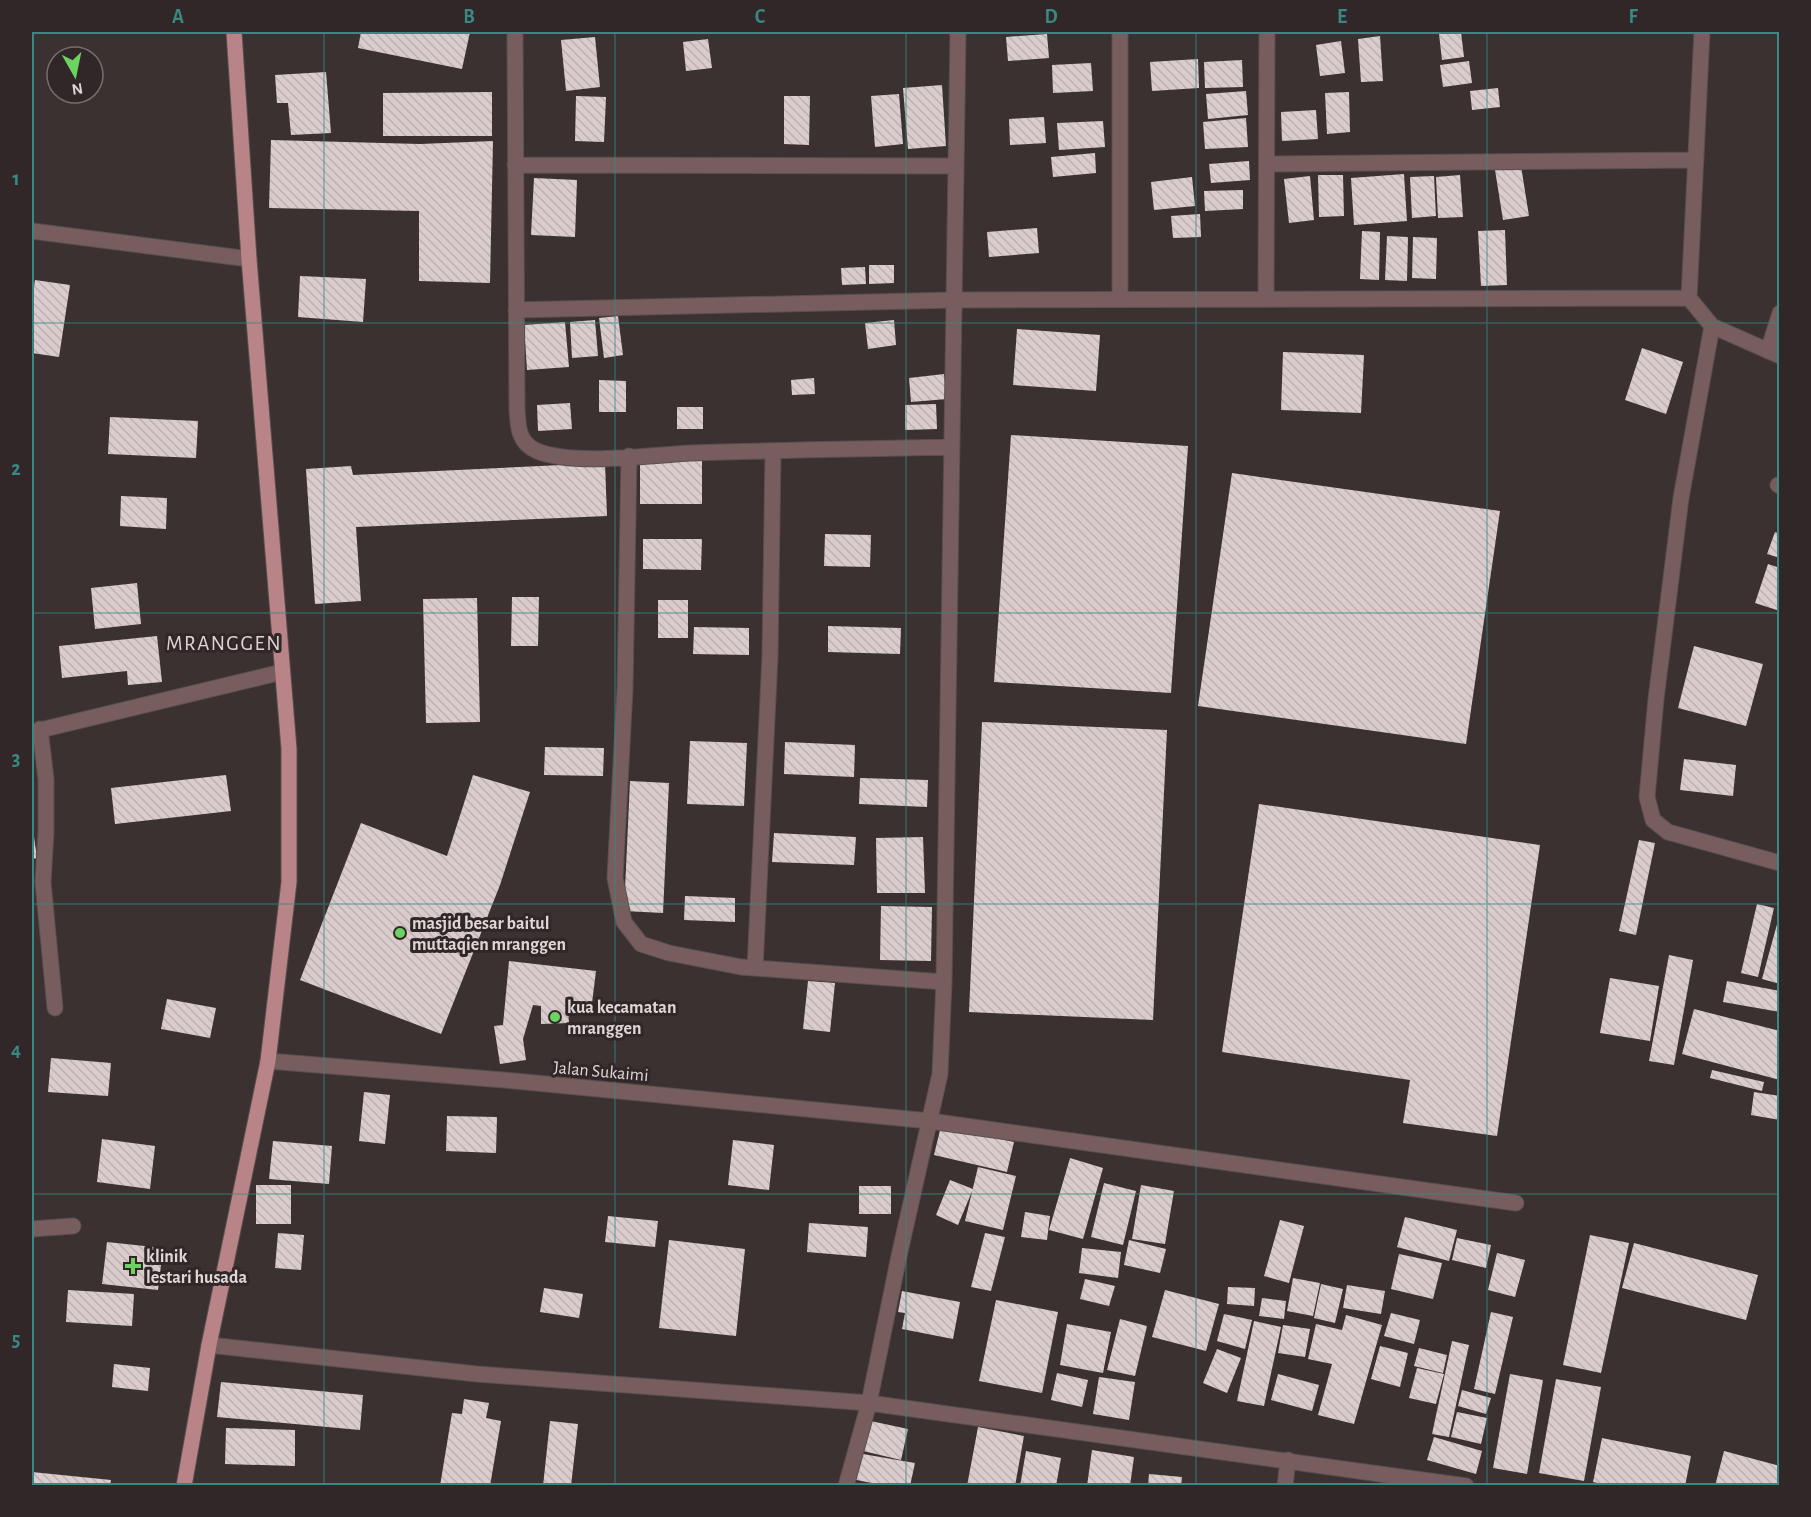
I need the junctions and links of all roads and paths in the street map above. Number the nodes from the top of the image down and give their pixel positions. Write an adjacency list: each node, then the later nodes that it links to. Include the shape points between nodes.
1 (234, 32): 12 (main road)
2 (515, 32): 9 (street)
3 (958, 32): 10 (street)
4 (1120, 32): 16 (street)
5 (1267, 32): 8 (street)
6 (1702, 32): 7 (street)
7 (1696, 160): 8 (street); 13 (street)
8 (1267, 164): 14 (street)
9 (515, 165): 10 (street); 17 (street)
10 (956, 166): 15 (street)
11 (32, 231): 12 (street)
12 (249, 259): 24 (main road)
13 (1689, 298): 14 (street); 19 (street)
14 (1266, 299): 16 (street)
15 (955, 300): 16 (street); 17 (street); 21 (street)
16 (1120, 300)
17 (516, 310): 23 (street, via 518,432 526,444 559,456)
18 (1779, 313): 20 (street)
19 (1712, 326): 20 (street); 26 (street, via 1681,498 1647,797 1653,820 1668,832)
20 (1774, 354)
21 (952, 447): 22 (street); 28 (street)
22 (773, 451): 23 (street); 27 (street, via 770,656)
23 (629, 456): 27 (street, via 625,688 615,878 624,922 641,944 669,953)
24 (282, 672): 25 (street); 30 (main road, via 289,749 289,882)
25 (36, 731): 29 (street, via 46,779 43,882)
26 (1779, 863)
27 (755, 968): 28 (street)
28 (944, 982): 31 (street, via 940,1074)
29 (55, 1008)
30 (268, 1061): 31 (street, Jalan Sukaimi); 35 (main road)
31 (930, 1121): 32 (street, Jalan Sukaimi); 36 (street)
32 (1516, 1203)
33 (73, 1226): 34 (street)
34 (32, 1229)
35 (209, 1345): 36 (street, via 477,1374); 39 (main road)
36 (869, 1403): 37 (street); 40 (street)
37 (1288, 1460): 38 (street); 41 (street)
38 (1387, 1480): 42 (street)
39 (184, 1485)
40 (846, 1485)
41 (1285, 1485)
42 (1466, 1485)

